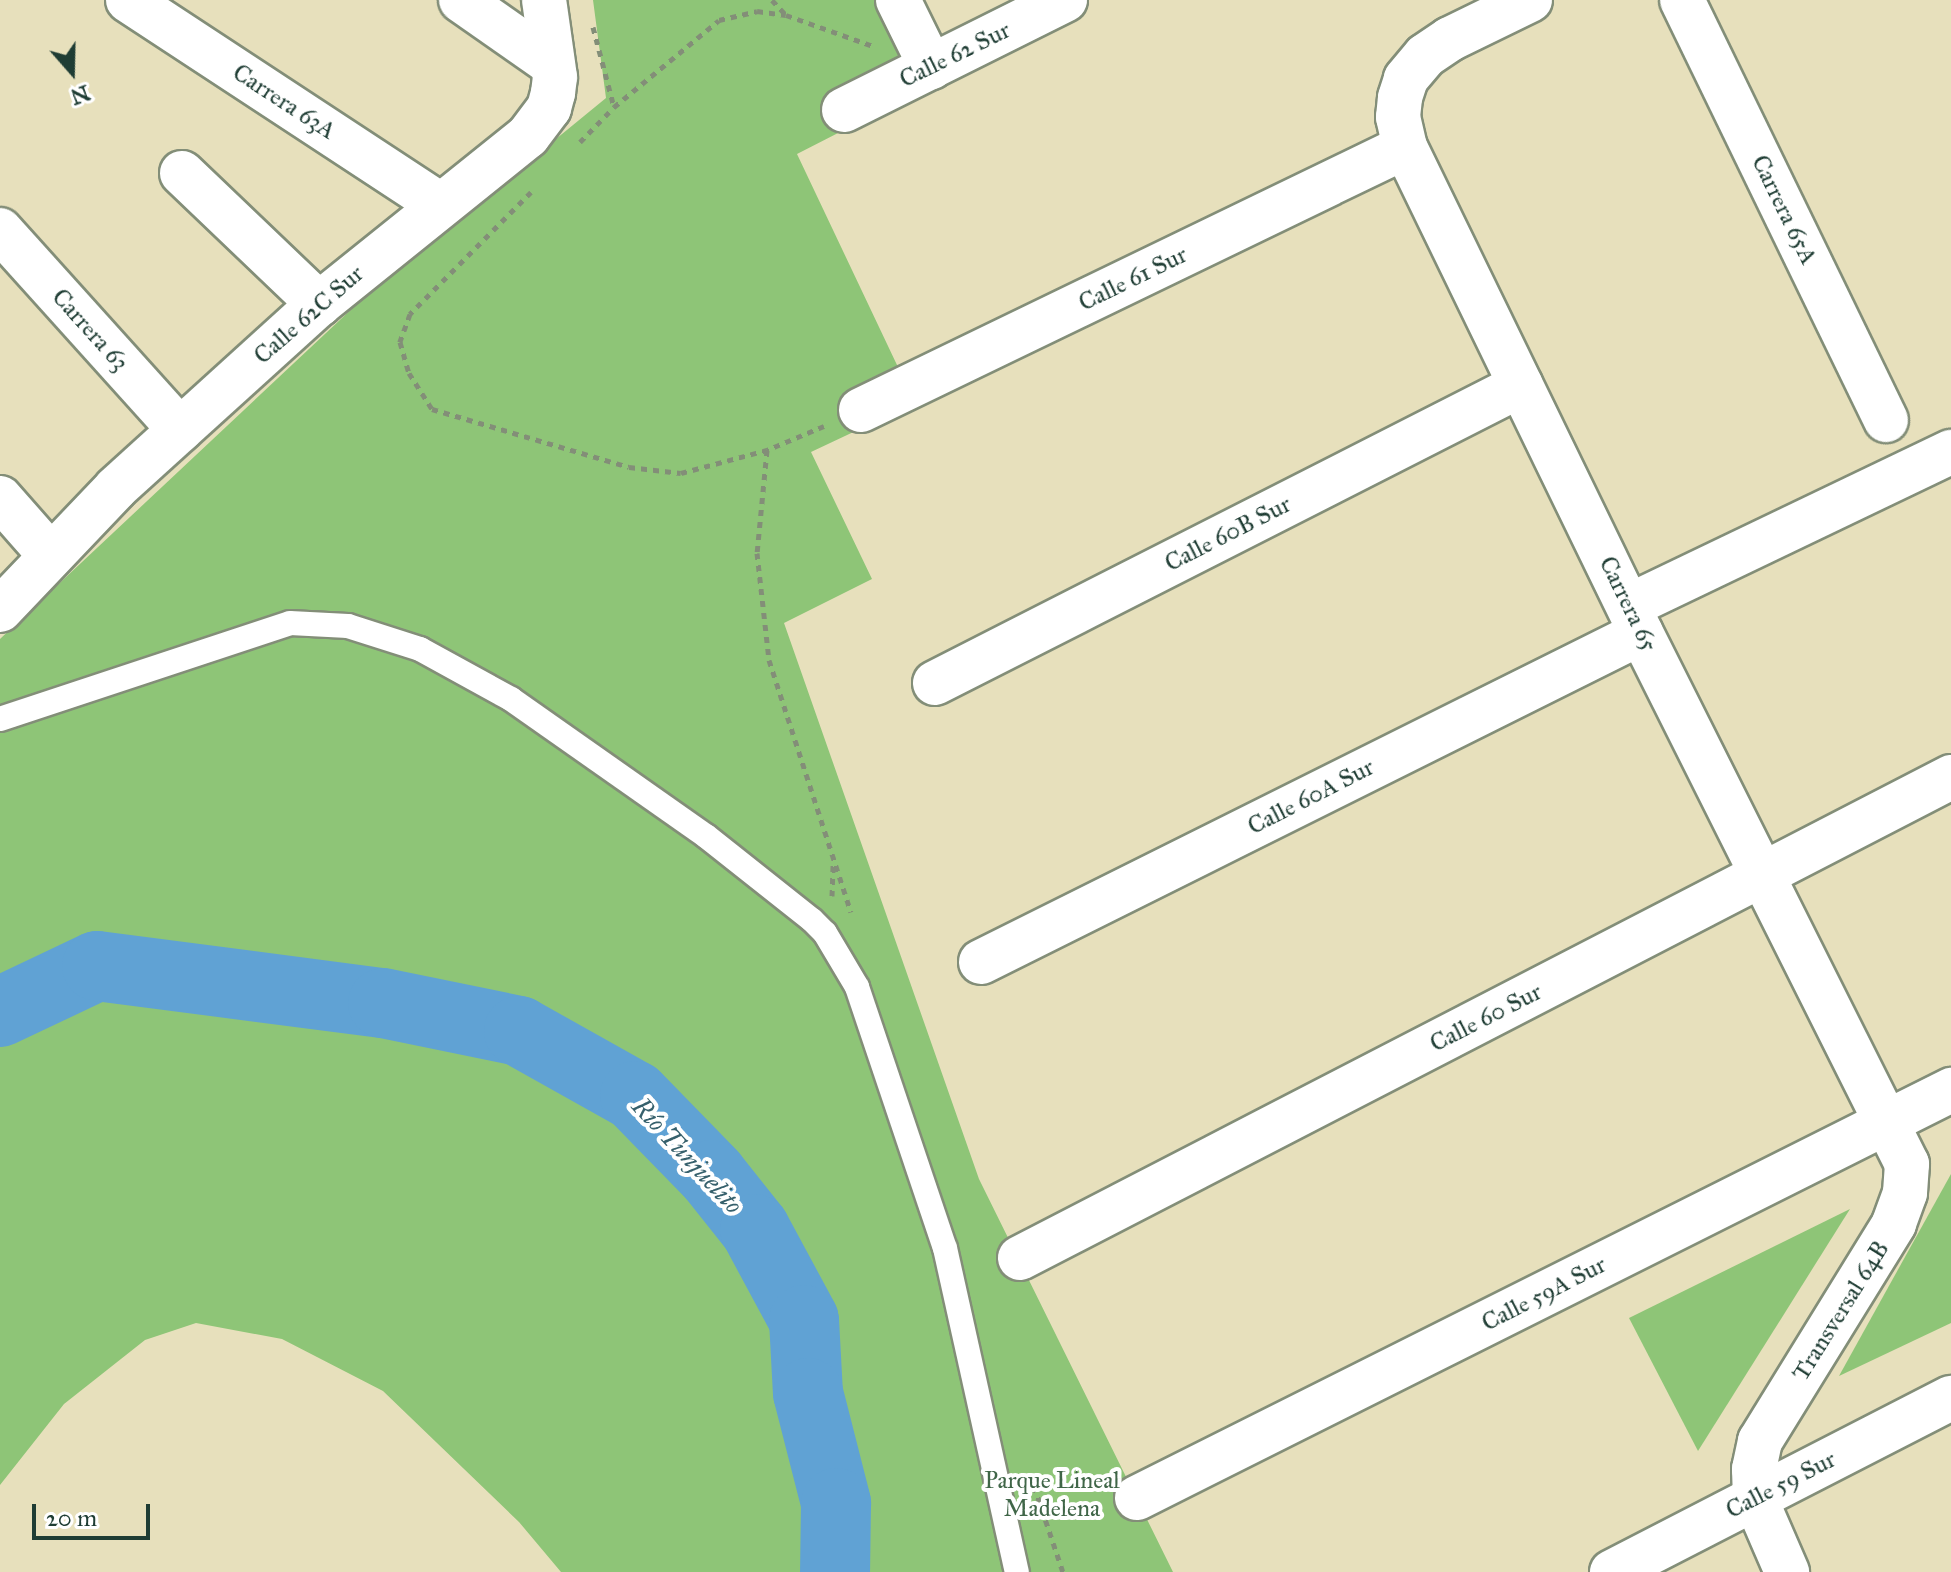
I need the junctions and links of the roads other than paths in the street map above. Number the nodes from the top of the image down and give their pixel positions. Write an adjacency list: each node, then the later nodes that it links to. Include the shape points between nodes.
1 (128, 0): 13 (street, Carrera 63A)
2 (461, 0): 8 (street)
3 (544, 0): 8 (street, Calle 62C Sur)
4 (898, 0): 9 (street)
5 (1065, 0): 9 (street, Calle 62 Sur)
6 (1682, 0): 18 (street, Carrera 65A)
7 (1514, 4): 11 (street, Carrera 65, via 1425,56 1406,79 1398,117)
8 (551, 63): 13 (street, Calle 62C Sur, via 555,77 549,108 528,136)
9 (931, 67): 10 (street, Calle 62 Sur)
10 (844, 110)
11 (1405, 147): 16 (street, Carrera 65); 17 (street, Calle 61 Sur)
12 (182, 173): 15 (street)
13 (439, 204): 15 (street, Calle 62C Sur)
14 (0, 230): 19 (street, Carrera 63)
15 (319, 304): 19 (street, Calle 62C Sur)
16 (1521, 385): 24 (street, Carrera 65); 25 (street, Calle 60B Sur)
17 (861, 410)
18 (1886, 420)
19 (180, 430): 22 (street, Calle 62C Sur)
20 (1951, 452): 24 (street, Calle 60A Sur)
21 (0, 498): 22 (street)
22 (51, 556): 23 (street, Calle 62C Sur)
23 (0, 610)
24 (1635, 619): 28 (street, Carrera 65); 29 (street, Calle 60A Sur)
25 (935, 683)
26 (0, 719): 36 (lane, via 290,623 348,626 420,649 511,699 706,836 812,920 857,987 945,1248)
27 (1951, 777): 28 (street, Calle 60 Sur)
28 (1763, 875): 31 (street, Carrera 65); 32 (street, Calle 60 Sur)
29 (981, 962)
30 (1951, 1090): 31 (street, Calle 59A Sur)
31 (1888, 1121): 34 (street, Calle 59A Sur); 35 (street, Transversal 64B, via 1907,1164 1901,1204 1870,1267 1760,1441)
32 (1020, 1258)
33 (1951, 1398): 35 (street, Calle 59 Sur)
34 (1137, 1498)
35 (1755, 1498): 37 (street, Calle 59 Sur); 38 (street)
36 (1017, 1572)
37 (1612, 1572)
38 (1787, 1572)

